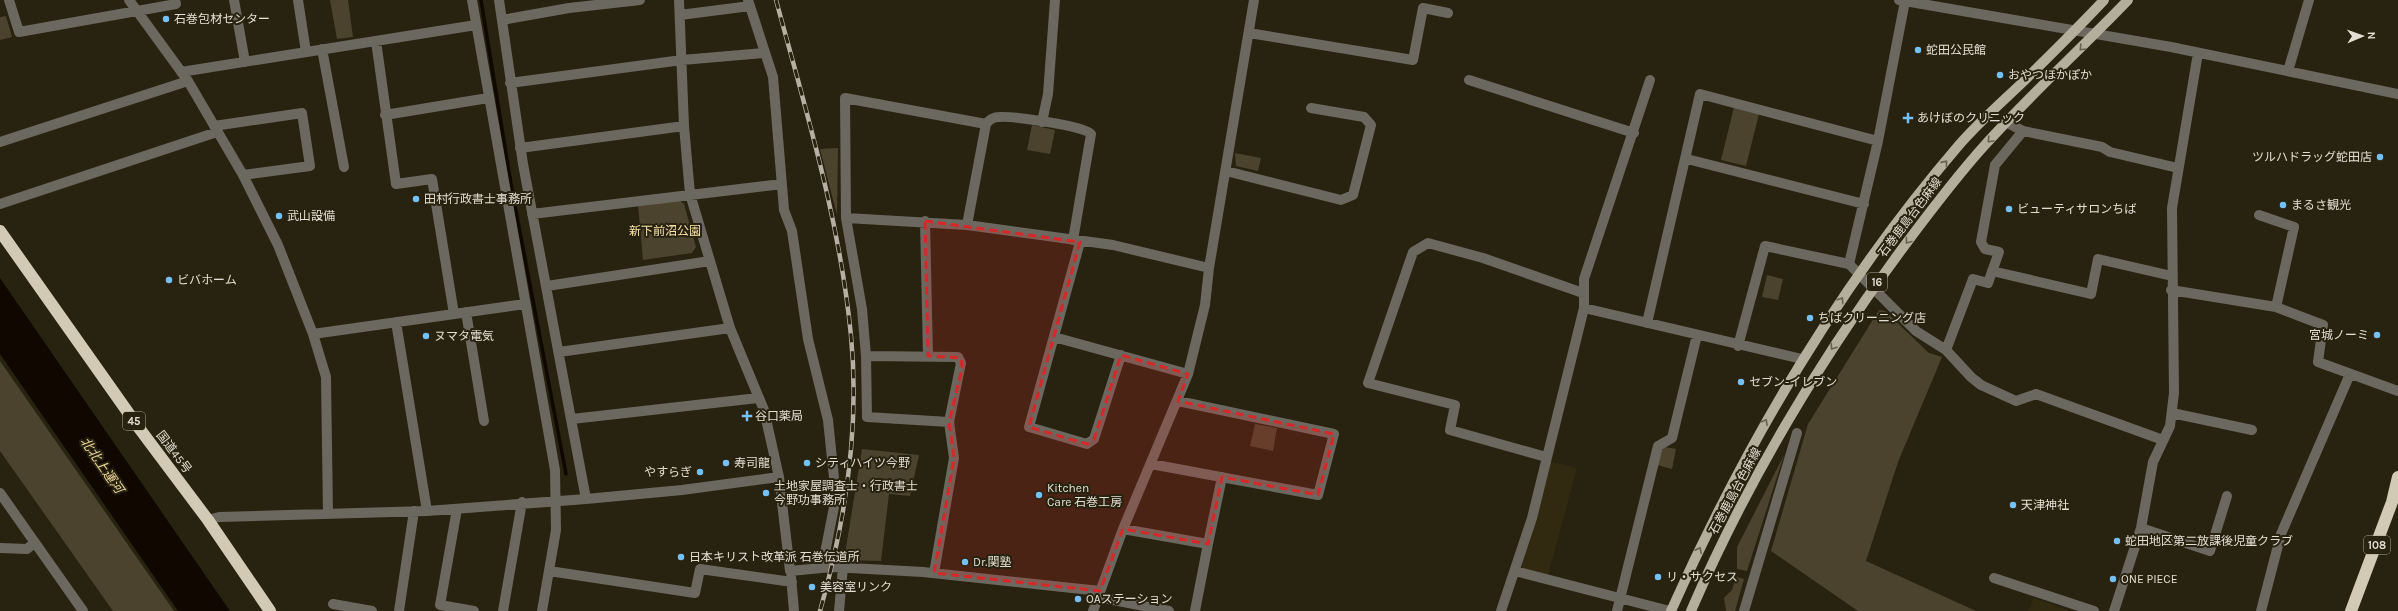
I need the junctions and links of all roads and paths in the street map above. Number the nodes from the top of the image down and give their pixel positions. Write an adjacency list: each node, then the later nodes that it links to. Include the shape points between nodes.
1 (9, 0): 19 (street, via 19,32)
2 (129, 0): 19 (street)
3 (175, 0): 19 (street, via 176,4)
4 (234, 0): 33 (street)
5 (298, 0): 29 (street)
6 (472, 0): 23 (street)
7 (499, 0): 22 (street)
8 (640, 0): 17 (street)
9 (679, 0): 21 (street)
10 (1055, 0): 44 (street, via 1048,94)
11 (1254, 0): 25 (street)
12 (1902, 0): 18 (street); 51 (street)
13 (2104, 0): 24 (main road, 石巻鹿島台色麻線 / 16)
14 (2128, 0): 26 (main road, 石巻鹿島台色麻線 / 16)
15 (2309, 0): 35 (street)
16 (749, 3): 21 (street); 30 (street)
17 (569, 4): 22 (street)
18 (1940, 4): 24 (street)
19 (136, 11): 34 (street)
20 (1448, 13): 25 (street, via 1423,8 1413,60)
21 (680, 15): 32 (street)
22 (502, 20): 39 (street)
23 (476, 25): 27 (street); 41 (street)
24 (2075, 30): 26 (street); 74 (main road, 石巻鹿島台色麻線 / 16, one-way to 24, via 1960,144)
25 (1249, 33): 57 (street)
26 (2096, 34): 31 (street); 45 (main road, 石巻鹿島台色麻線 / 16, one-way to 45)
27 (376, 41): 28 (street); 43 (street)
28 (322, 49): 29 (street); 55 (street)
29 (306, 52): 33 (street)
30 (764, 52): 32 (street); 59 (street, via 773,78)
31 (2198, 53): 35 (street); 56 (street)
32 (682, 60): 39 (street); 47 (street)
33 (245, 62): 34 (street)
34 (181, 72): 38 (street)
35 (2288, 72): 40 (street)
36 (1469, 80): 50 (street)
37 (1650, 80): 50 (street)
38 (188, 81): 48 (street); 52 (street)
39 (510, 83): 53 (street)
40 (2398, 94)
41 (488, 98): 43 (street); 80 (street)
42 (1311, 108): 57 (street, via 1364,117 1371,125 1353,195 1341,200)
43 (385, 115): 84 (street, via 396,184 432,179)
44 (1042, 122): 46 (street, via 998,116); 69 (street, via 1086,129 1091,134)
45 (2006, 122): 49 (street); 77 (main road, 石巻鹿島台色麻線 / 16, one-way to 77, via 1943,194)
46 (986, 124): 65 (street, via 845,98); 67 (street)
47 (684, 126): 53 (street); 60 (street)
48 (215, 129): 58 (street); 58 (street, via 302,113 310,166); 61 (street)
49 (2024, 131): 56 (street, via 2102,147 2110,152); 73 (street, via 1995,165 1981,242 1985,249 1999,252)
50 (1634, 133): 79 (street, via 1584,279)
51 (1878, 141): 54 (street, via 1700,94); 62 (street)
52 (0, 142)
53 (520, 148): 63 (street)
54 (1686, 159): 62 (street); 86 (street)
55 (344, 167)
56 (2178, 168): 75 (street, via 2172,208)
57 (1226, 171): 72 (street)
58 (243, 175): 88 (street, via 278,245)
59 (782, 184): 60 (street); 131 (street, via 784,210 792,231 808,338 828,420 836,497)
60 (690, 194): 63 (street); 70 (street)
61 (0, 204)
62 (1864, 204): 71 (street)
63 (532, 214): 76 (street)
64 (2260, 215): 81 (street, via 2294,227)
65 (846, 218): 66 (street); 95 (street, via 862,309)
66 (924, 221): 67 (street); 96 (street)
67 (967, 225): 69 (street)
68 (0, 231): 124 (highway, 国道45号 / 45, via 139,428)
69 (1076, 241): 72 (street, via 1113,245); 90 (street)
70 (710, 261): 76 (street); 87 (street)
71 (1849, 264): 74 (street); 91 (street, via 1765,246)
72 (1209, 268): 98 (street, via 1205,305)
73 (1992, 271): 75 (street, via 2091,294 2098,259); 92 (street, via 1988,283 1973,279)
74 (1859, 274): 77 (street); 97 (main road, 石巻鹿島台色麻線 / 16, one-way to 74)
75 (2172, 276): 78 (street)
76 (547, 286): 93 (street)
77 (1873, 288): 92 (street, via 1916,331); 156 (main road, 石巻鹿島台色麻線 / 16, one-way to 156, via 1819,368 1779,435 1713,562)
78 (2172, 290): 81 (street); 103 (street)
79 (1583, 293): 82 (street); 110 (street, via 1483,258 1428,243 1413,252 1368,383 1455,405 1450,430)
80 (525, 304): 83 (street); 118 (street, via 555,470)
81 (2276, 307): 99 (street, via 2323,325 2318,362)
82 (1584, 308): 86 (street); 110 (street)
83 (466, 312): 84 (street); 105 (street)
84 (454, 314): 85 (street)
85 (396, 322): 88 (street); 122 (street)
86 (1647, 323): 89 (street)
87 (730, 328): 93 (street); 101 (street)
88 (313, 334): 123 (street, via 326,378)
89 (1698, 335): 91 (street); 139 (street, via 1672,438 1658,446)
90 (1054, 337): 94 (street); 94 (street, via 1029,427 1087,444 1094,439)
91 (1738, 346): 97 (street)
92 (1946, 350): 109 (street, via 1981,386 2016,401 2036,394)
93 (559, 352): 104 (street)
94 (1121, 355): 98 (street)
95 (866, 356): 96 (street); 106 (street, via 867,417)
96 (928, 356): 106 (street, via 958,358 961,362)
97 (1802, 359): 155 (main road, 石巻鹿島台色麻線 / 16, one-way to 97, via 1736,476)
98 (1188, 374): 102 (street)
99 (2350, 374): 100 (street); 160 (street, via 2281,534)
100 (2398, 391)
101 (758, 398): 104 (street); 112 (street, via 764,410)
102 (1178, 401): 111 (street); 113 (street, via 1334,434 1318,495)
103 (2172, 413): 107 (street); 109 (street, via 2170,426)
104 (572, 419): 117 (street)
105 (484, 421)
106 (949, 422): 135 (street, via 954,458)
107 (2252, 430)
108 (1798, 433): 157 (street)
109 (2163, 440): 125 (street, via 2153,462)
110 (1546, 457): 134 (street, via 1532,518)
111 (1151, 464): 113 (street); 126 (street)
112 (779, 477): 117 (street, via 682,490); 133 (street)
113 (1222, 477): 128 (street)
114 (2398, 477): 161 (highway, 108, via 2389,509)
115 (0, 493): 127 (street)
116 (2227, 496): 125 (street, via 2210,551)
117 (586, 498): 118 (street)
118 (556, 501): 119 (street); 132 (street, via 556,530)
119 (522, 502): 120 (street); 146 (street)
120 (457, 509): 122 (street); 145 (street, via 440,605)
121 (414, 511): 122 (street); 123 (street); 144 (street)
122 (427, 511)
123 (328, 514): 124 (street, via 219,517)
124 (208, 520): 142 (highway, 国道45号 / 45)
125 (2141, 528): 159 (street)
126 (1123, 529): 128 (street); 138 (street)
127 (34, 543): 129 (street, via 27,549); 141 (street)
128 (1208, 544): 152 (street)
129 (0, 548)
130 (843, 567): 131 (street); 135 (street); 149 (street)
131 (822, 568): 133 (street)
132 (549, 571): 137 (street, via 695,593 700,569); 147 (street)
133 (790, 571): 137 (street)
134 (1515, 571): 139 (street); 153 (street)
135 (934, 573): 138 (street)
136 (1994, 578): 158 (street)
137 (792, 582): 148 (street)
138 (1099, 594): 150 (street); 151 (street)
139 (1620, 597): 154 (street); 155 (street)
140 (333, 604): 143 (street)
141 (83, 611)
142 (270, 611)
143 (372, 611)
144 (399, 611)
145 (474, 611)
146 (503, 611)
147 (542, 611)
148 (794, 611)
149 (839, 611)
150 (1093, 611)
151 (1169, 611)
152 (1195, 611)
153 (1501, 611)
154 (1617, 611)
155 (1671, 611)
156 (1691, 611)
157 (1744, 611)
158 (2094, 611)
159 (2114, 611)
160 (2261, 611)
161 (2351, 611)

